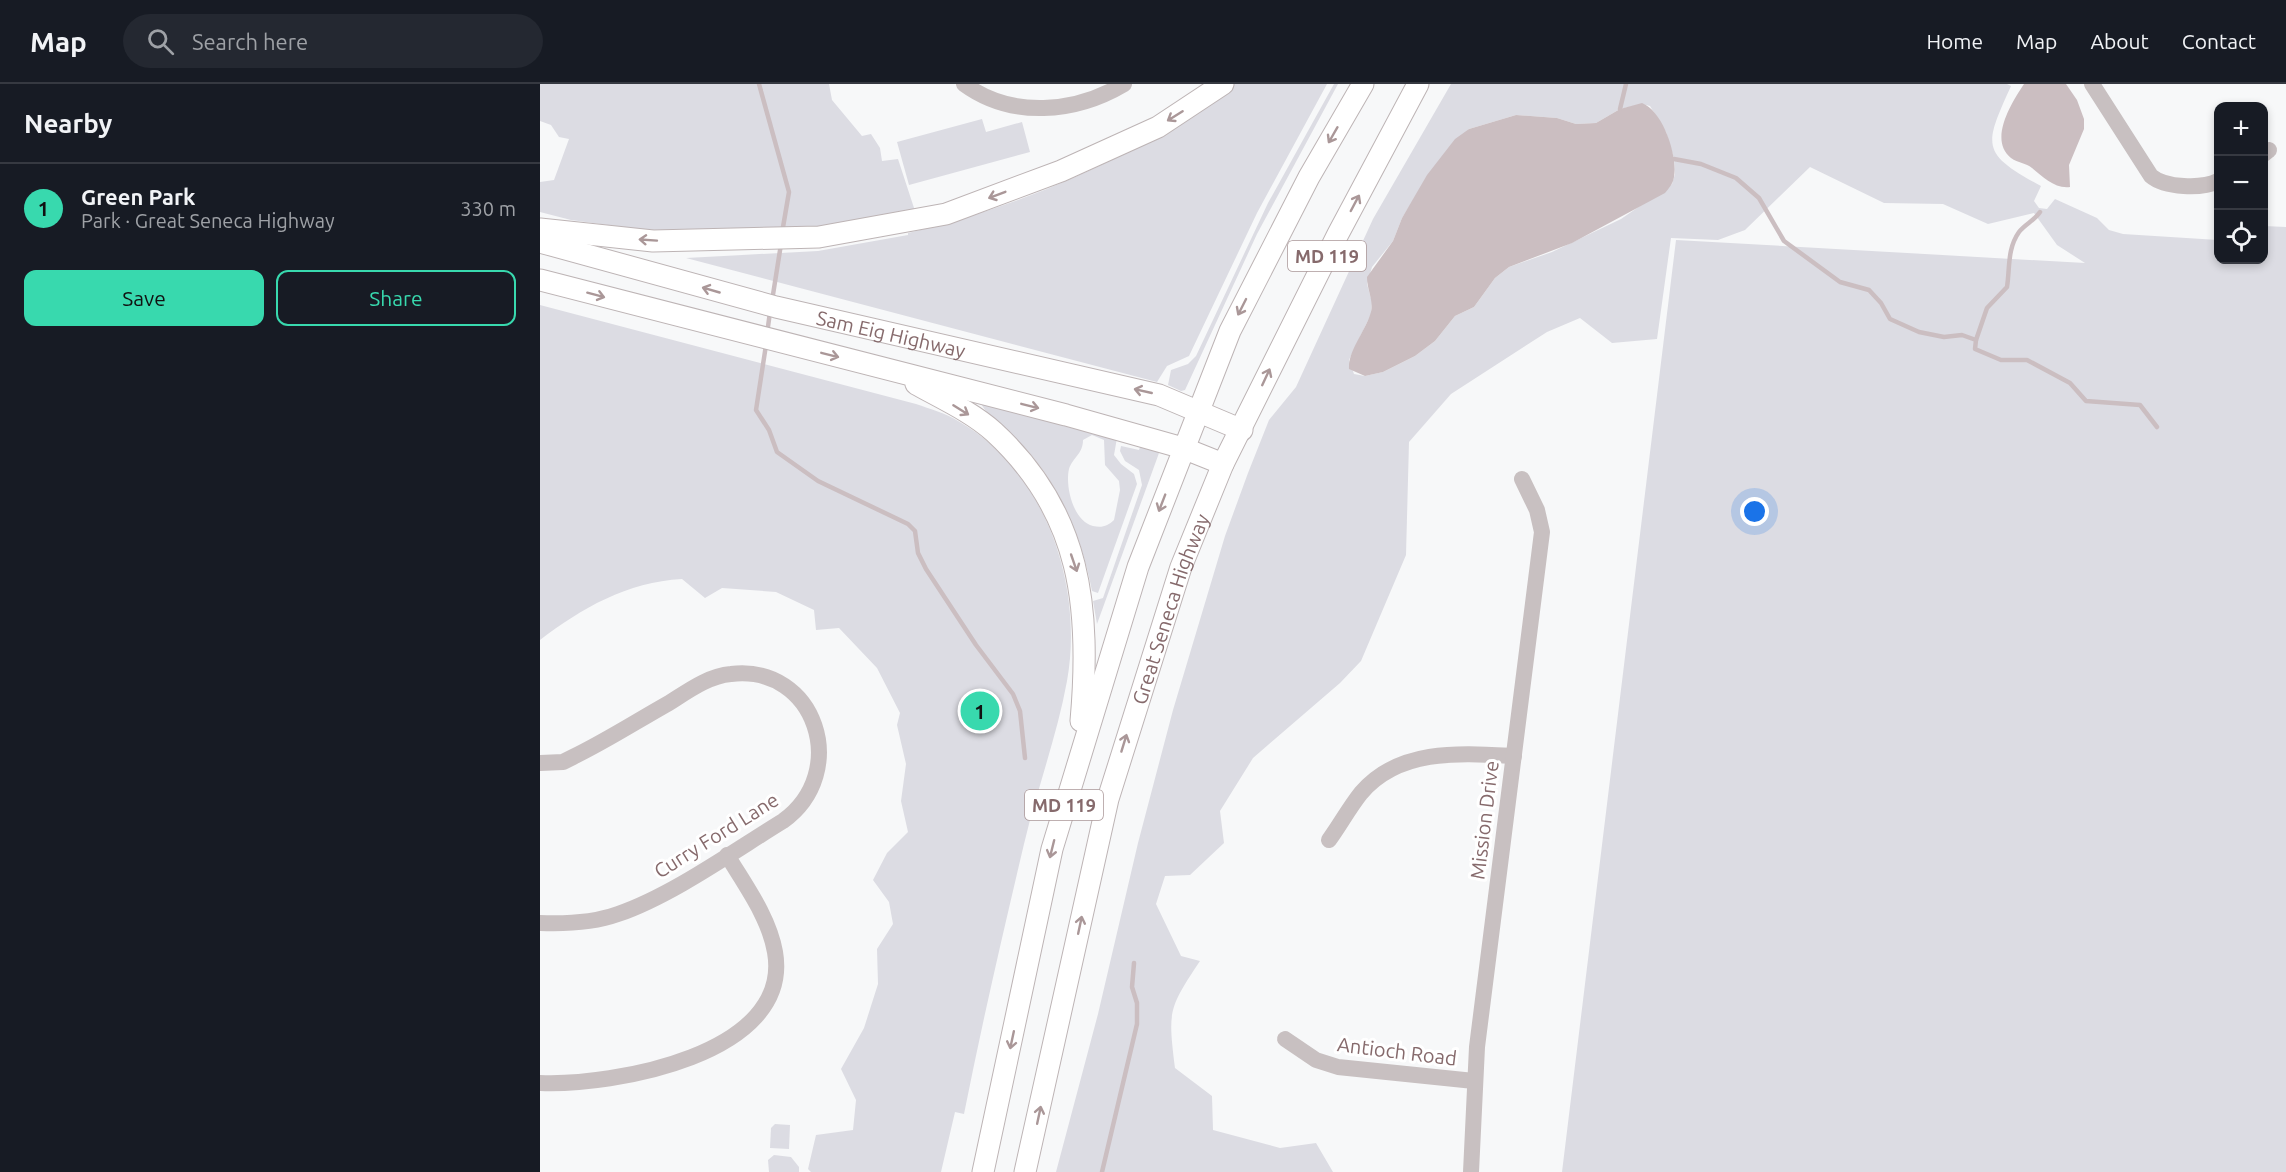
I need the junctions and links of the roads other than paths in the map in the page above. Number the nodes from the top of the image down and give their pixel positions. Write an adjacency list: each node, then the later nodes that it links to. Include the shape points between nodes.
1 (964, 84): 2 (street, via 1015,106 1046,109 1079,104)
2 (1124, 84)
3 (1223, 84): 8 (main road, one-way to 8, via 1158,127 1060,171 946,214 819,237 653,241)
4 (1363, 84): 12 (main road, Great Seneca Highway / MD 119, one-way to 12, via 1309,177 1230,331)
5 (1418, 84): 13 (main road, Great Seneca Highway / MD 119, one-way to 5, via 1289,330)
6 (2092, 84): 7 (street, via 2157,181)
7 (2214, 182)
8 (540, 229)
9 (540, 242): 12 (main road, Sam Eig Highway, one-way to 9, via 1159,395 772,306)
10 (540, 280): 11 (main road, Sam Eig Highway, one-way to 11)
11 (892, 370): 14 (main road, Sam Eig Highway, one-way to 14); 18 (main road, one-way to 18, via 992,430 1027,466 1055,512 1076,570 1084,611)
12 (1197, 411): 13 (main road, Sam Eig Highway); 14 (main road, Great Seneca Highway / MD 119)
13 (1242, 430): 15 (main road, Great Seneca Highway / MD 119)
14 (1183, 448): 15 (main road, Sam Eig Highway); 18 (main road, Great Seneca Highway / MD 119, one-way to 18, via 1138,567)
15 (1223, 464): 27 (main road, Great Seneca Highway / MD 119, one-way to 15, via 1108,799 1181,567)
16 (1522, 478): 17 (street, Mission Drive, via 1542,532)
17 (1514, 756): 20 (street, via 1451,753 1402,765 1361,793); 24 (street, Mission Drive)
18 (1078, 757): 26 (main road, Great Seneca Highway / MD 119, one-way to 26, via 1052,849)
19 (540, 763): 21 (street, Curry Ford Lane, via 562,762 586,751 721,675 746,674 777,682 793,694 812,718 820,749 817,775 813,788 794,813)
20 (1329, 840)
21 (727, 855): 22 (street, Curry Ford Lane, via 617,915 572,923); 25 (street, via 770,932 776,954 771,994 753,1022 724,1042 646,1071 595,1080)
22 (540, 923)
23 (1285, 1039): 24 (street, Antioch Road, via 1316,1060 1338,1067)
24 (1474, 1081): 28 (street, Mission Drive)
25 (540, 1083)
26 (983, 1172)
27 (1025, 1172)
28 (1471, 1172)

